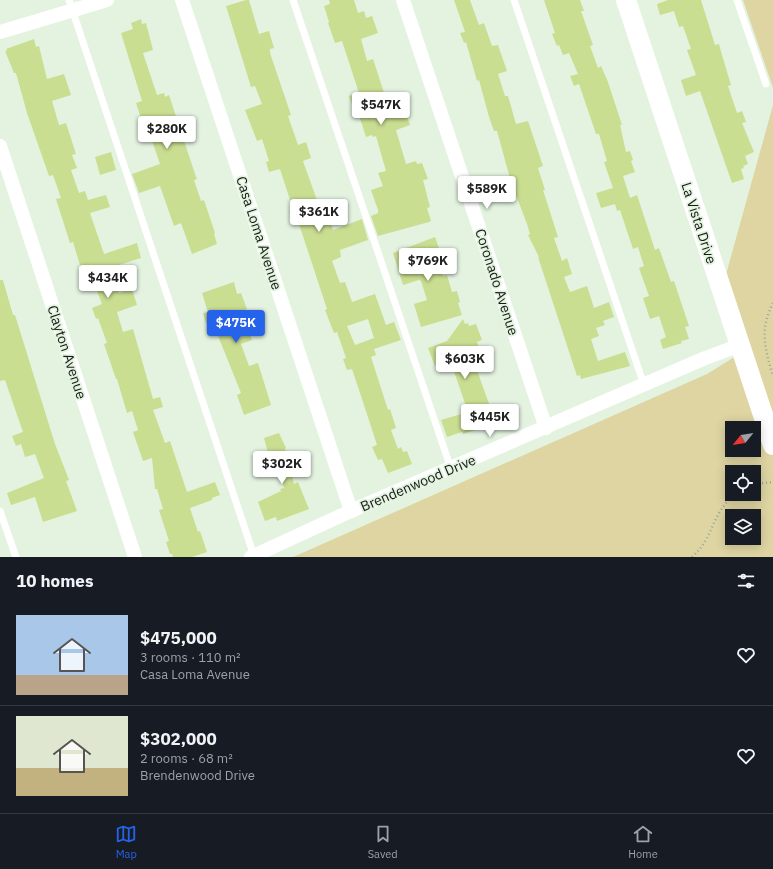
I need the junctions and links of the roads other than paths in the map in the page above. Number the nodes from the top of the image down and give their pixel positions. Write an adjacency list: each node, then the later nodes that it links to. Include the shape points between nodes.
1 (107, 0): 8 (street)
2 (182, 0): 18 (street, Casa Loma Avenue)
3 (293, 0): 16 (lane)
4 (403, 0): 14 (street, Coronado Avenue)
5 (514, 0): 13 (lane)
6 (626, 0): 12 (street, La Vista Drive)
7 (737, 0): 10 (lane)
8 (70, 6): 9 (street); 19 (lane)
9 (0, 32)
10 (766, 84)
11 (0, 146): 21 (street, Clayton Avenue)
12 (740, 345): 13 (street, Brendenwood Drive); 15 (street, La Vista Drive)
13 (644, 385): 14 (street, Brendenwood Drive)
14 (546, 428): 16 (street, Brendenwood Drive)
15 (773, 445)
16 (451, 469): 18 (street, Brendenwood Drive)
17 (0, 510): 20 (lane)
18 (351, 511): 19 (street, Brendenwood Drive)
19 (253, 556)
20 (16, 557)
21 (135, 557)

